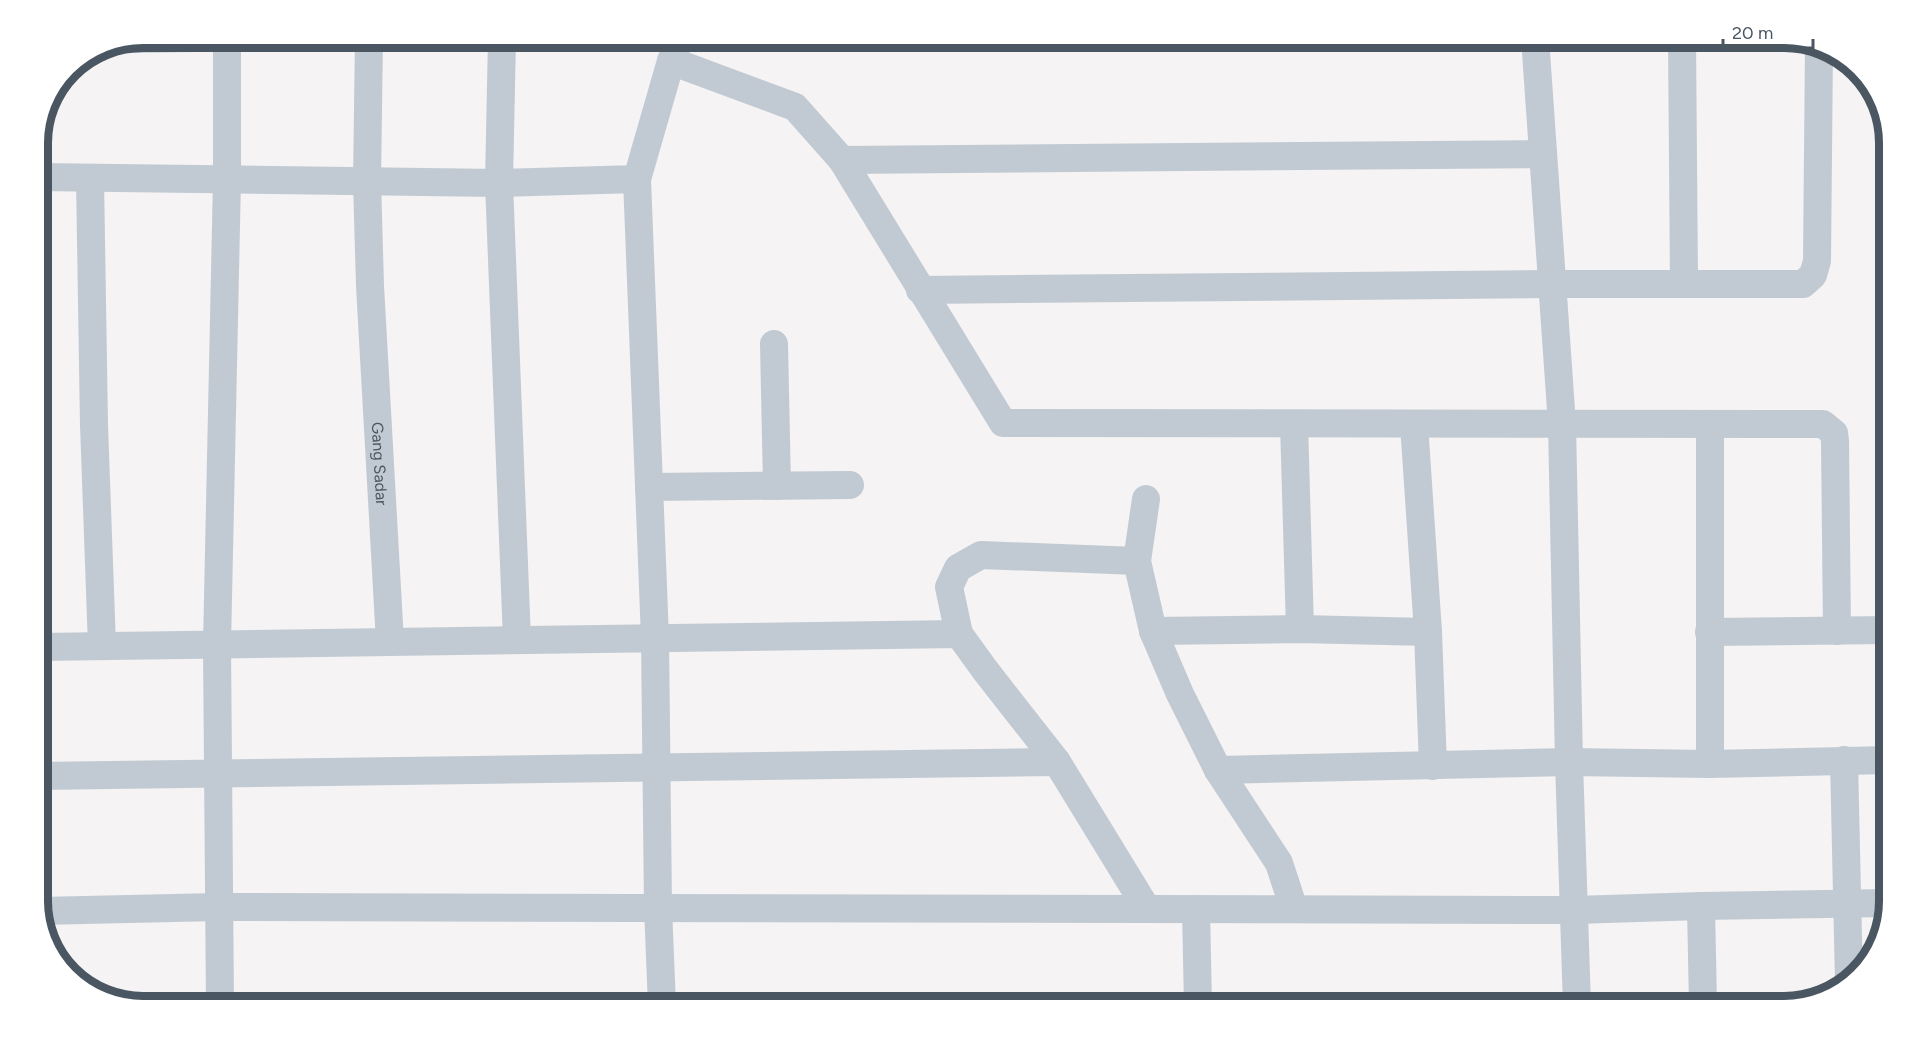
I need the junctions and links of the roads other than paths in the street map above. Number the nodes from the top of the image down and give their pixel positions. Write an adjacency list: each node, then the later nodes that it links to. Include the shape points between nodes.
1 (227, 48): 12 (street)
2 (369, 48): 14 (street, Gang Sadar)
3 (502, 48): 15 (street)
4 (1536, 48): 8 (street)
5 (1682, 48): 16 (street)
6 (676, 49): 9 (street, via 795,107); 13 (street)
7 (1819, 55): 16 (street, via 1818,261 1813,275 1803,284)
8 (1543, 154): 9 (street); 17 (street)
9 (843, 160): 18 (street)
10 (48, 177): 11 (street)
11 (90, 178): 12 (street); 40 (street)
12 (227, 179): 14 (street); 39 (street)
13 (637, 179): 15 (street); 26 (street)
14 (367, 181): 15 (street); 38 (street, Gang Sadar)
15 (499, 183): 37 (street)
16 (1684, 283): 17 (street)
17 (1552, 284): 18 (street); 22 (street)
18 (920, 290): 20 (street, via 1003,423)
19 (774, 344): 25 (street)
20 (1294, 424): 21 (street); 29 (street)
21 (1414, 424): 22 (street); 33 (street)
22 (1562, 424): 23 (street); 45 (street)
23 (1710, 424): 32 (street, via 1823,424 1834,433); 34 (street)
24 (850, 485): 25 (street)
25 (777, 486): 26 (street)
26 (649, 487): 36 (street)
27 (1146, 499): 28 (street)
28 (1137, 561): 31 (street); 35 (street, via 981,555 958,568 949,588)
29 (1300, 629): 31 (street); 33 (street)
30 (1879, 630): 32 (street)
31 (1154, 631): 49 (street)
32 (1837, 631): 34 (street)
33 (1428, 632): 47 (street)
34 (1709, 632): 46 (street)
35 (959, 634): 36 (street); 44 (street)
36 (655, 638): 37 (street); 48 (street)
37 (517, 640): 38 (street)
38 (390, 642): 39 (street)
39 (217, 645): 40 (street); 50 (street)
40 (102, 646): 41 (street)
41 (48, 647)
42 (1844, 760): 43 (street); 46 (street); 53 (street)
43 (1879, 760)
44 (1057, 762): 48 (street); 57 (street)
45 (1569, 762): 46 (street); 47 (street); 60 (street)
46 (1710, 764)
47 (1433, 766): 49 (street)
48 (656, 767): 50 (street); 56 (street)
49 (1218, 770): 59 (street, via 1278,862)
50 (219, 774): 51 (street); 55 (street)
51 (48, 776)
52 (1879, 904): 53 (street)
53 (1848, 905): 54 (street); 62 (street)
54 (1701, 906): 60 (street); 67 (street)
55 (219, 907): 56 (street); 61 (street); 63 (street)
56 (658, 907): 57 (street); 64 (street)
57 (1147, 909): 58 (street)
58 (1196, 909): 59 (street); 65 (street)
59 (1294, 909): 60 (street)
60 (1575, 910): 66 (street)
61 (49, 911)
62 (1849, 970)
63 (220, 996)
64 (662, 996)
65 (1198, 996)
66 (1577, 996)
67 (1704, 996)

